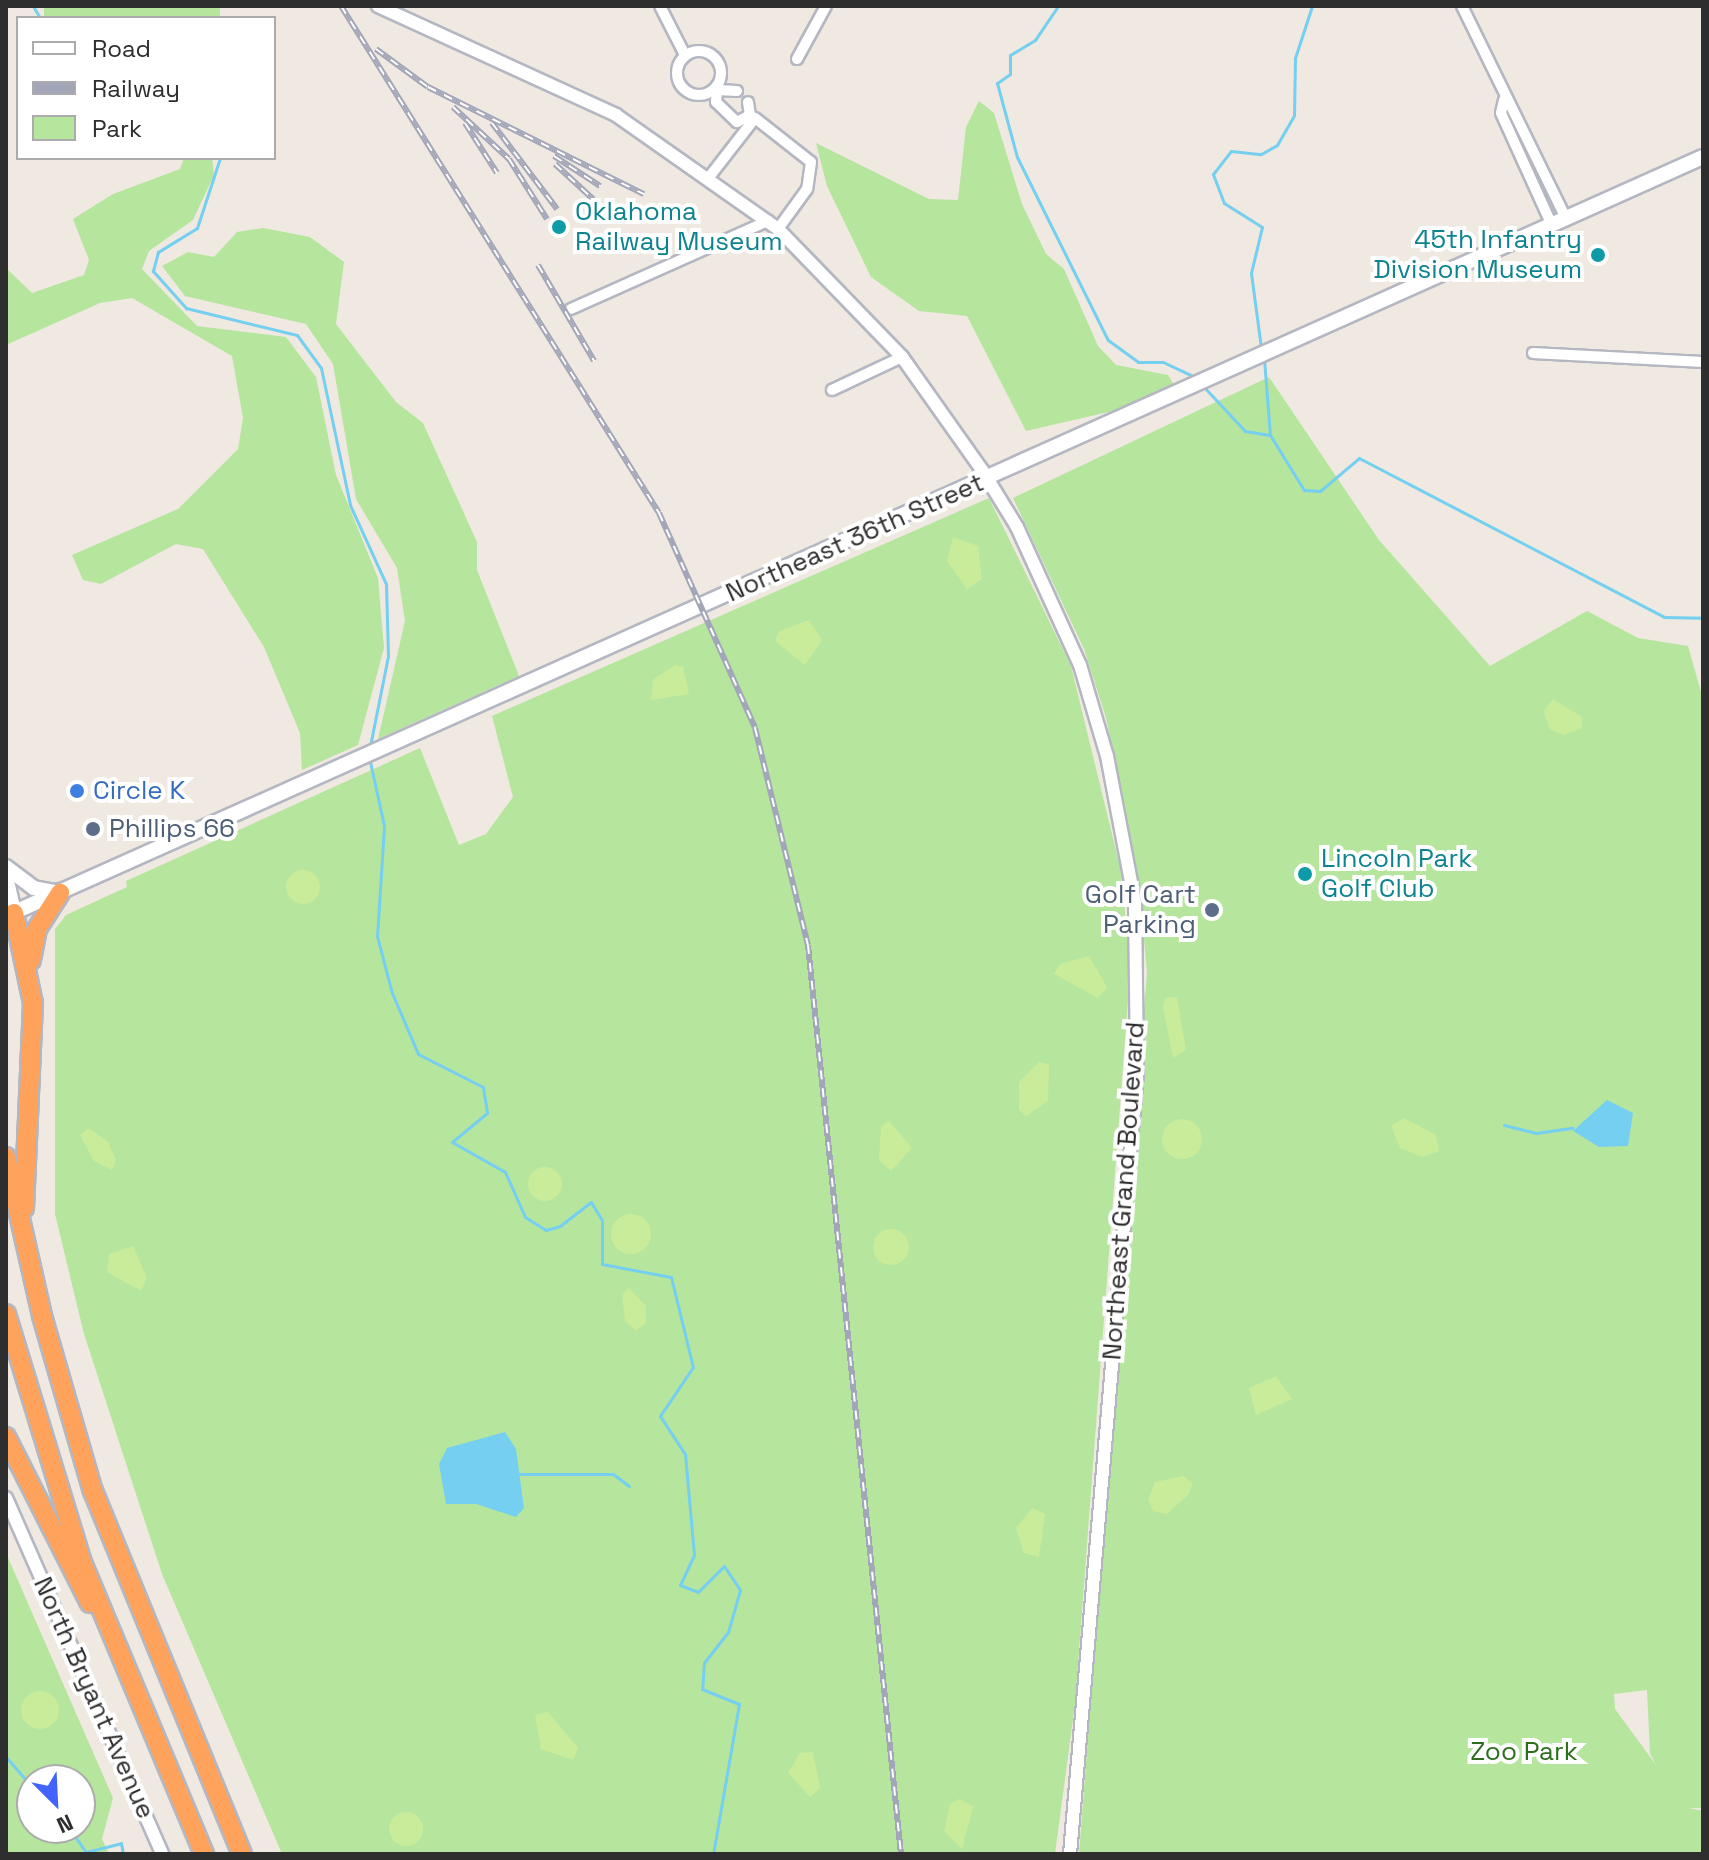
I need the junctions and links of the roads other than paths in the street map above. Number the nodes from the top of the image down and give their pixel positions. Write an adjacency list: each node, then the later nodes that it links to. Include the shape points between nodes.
1 (378, 6): 13 (street, Northeast Grand Boulevard, via 562,86)
2 (660, 6): 5 (street)
3 (826, 6): 6 (street)
4 (1462, 6): 9 (street)
5 (685, 55): 7 (street, via 698,50 717,60); 7 (street, via 677,68 683,88 696,95)
6 (797, 59)
7 (716, 88): 8 (street); 11 (street, via 716,102 737,122)
8 (737, 91)
9 (1504, 100): 14 (street, via 1516,108); 15 (street, via 1501,113)
10 (748, 102): 11 (street)
11 (752, 116): 13 (street); 16 (street, via 811,162 807,189)
12 (1703, 157): 14 (main road, Northeast 36th Street)
13 (710, 176): 16 (street, Northeast Grand Boulevard)
14 (1564, 214): 15 (main road, Northeast 36th Street)
15 (1550, 221): 22 (main road, Northeast 36th Street)
16 (773, 225): 17 (street); 19 (street, Northeast Grand Boulevard)
17 (571, 309)
18 (1533, 353): 20 (street)
19 (902, 357): 21 (street); 22 (street, Northeast Grand Boulevard)
20 (1703, 362)
21 (832, 390)
22 (988, 478): 25 (main road, Northeast 36th Street); 37 (street, Northeast Grand Boulevard, via 1080,665 1108,759 1135,903 1137,1074)
23 (6, 867): 25 (main road, via 34,888)
24 (6, 877): 26 (main road)
25 (60, 893): 26 (main road, Northeast 36th Street); 27 (highway, via 37,929)
26 (10, 915): 27 (highway)
27 (29, 967): 29 (highway)
28 (6, 1157): 29 (highway)
29 (22, 1235): 36 (highway, via 98,1504)
30 (6, 1314): 33 (highway, via 58,1492)
31 (6, 1437): 33 (highway, via 71,1575)
32 (6, 1498): 34 (street, North Bryant Avenue)
33 (109, 1632): 35 (highway)
34 (162, 1854)
35 (204, 1854)
36 (242, 1854)
37 (1070, 1854)

